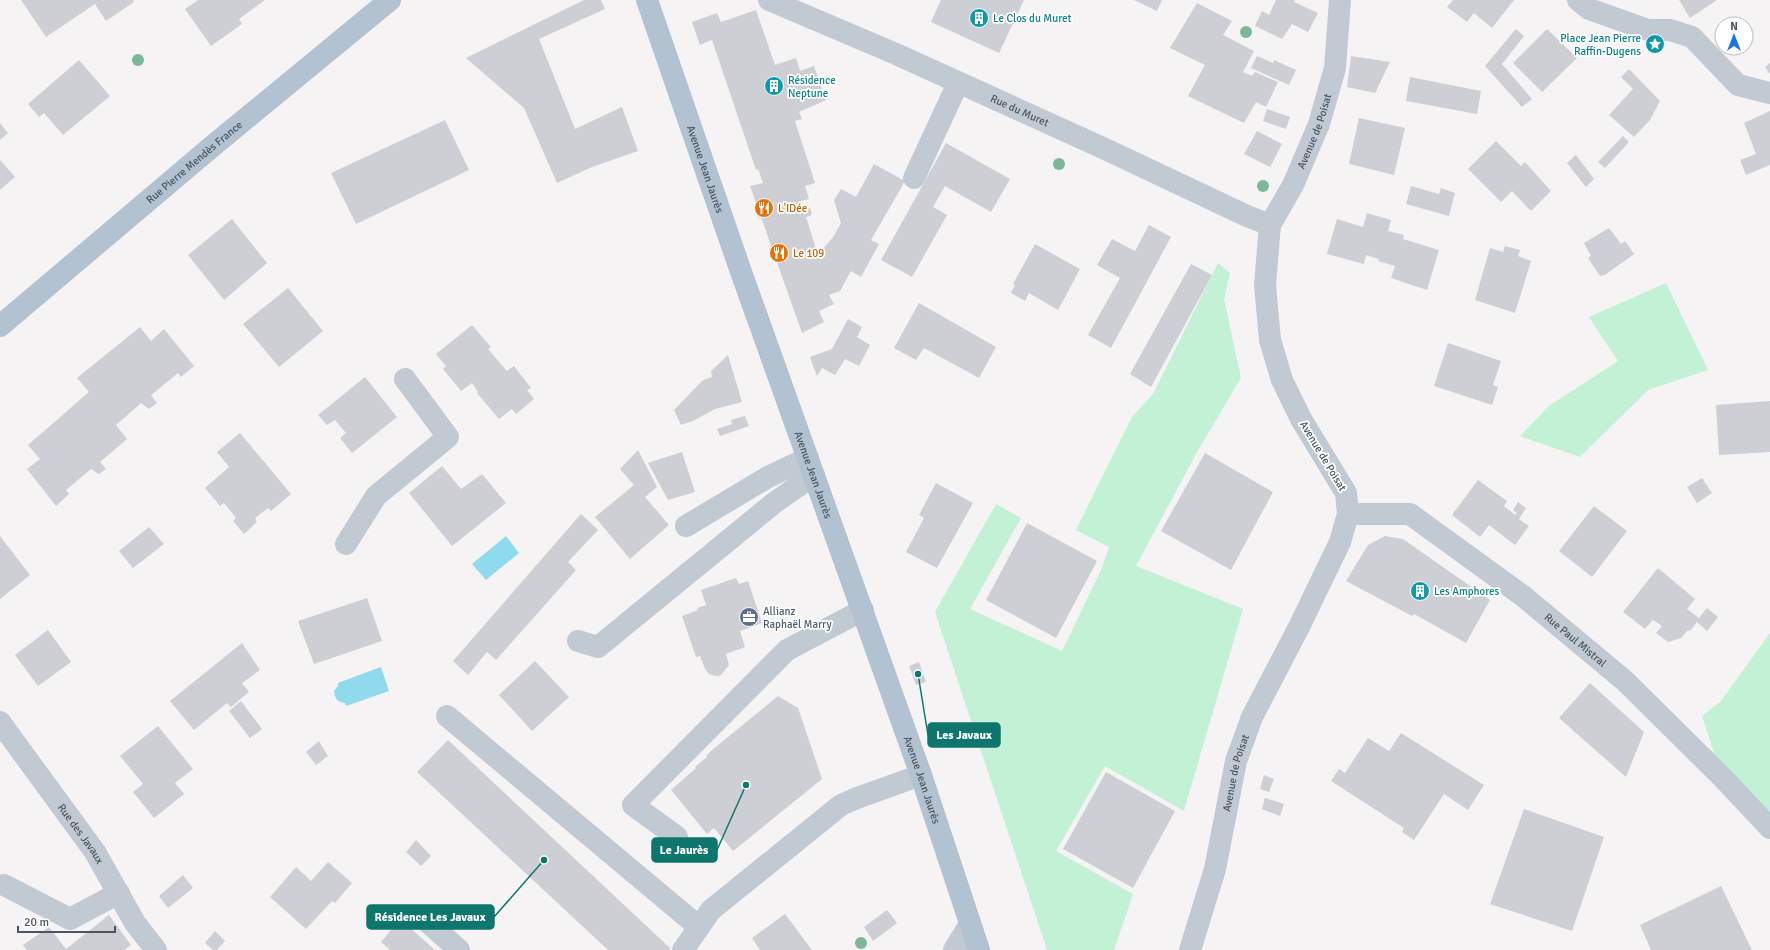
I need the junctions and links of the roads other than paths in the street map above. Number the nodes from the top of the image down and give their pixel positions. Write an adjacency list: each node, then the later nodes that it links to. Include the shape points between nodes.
1 (390, 0): 11 (main road, Rue Pierre Mendès France)
2 (647, 0): 13 (main road, Avenue Jean Jaurès)
3 (769, 0): 6 (street, Rue du Muret)
4 (1340, 0): 10 (street, Avenue de Poisat, via 1335,68 1319,124 1293,185)
5 (1578, 0): 8 (street, via 1589,9 1648,30 1670,30 1692,37 1738,85)
6 (797, 5): 7 (street, Rue du Muret)
7 (958, 83): 9 (street); 10 (street, Rue du Muret)
8 (1770, 93)
9 (914, 178)
10 (1270, 225): 14 (street, Avenue de Poisat, via 1265,285 1270,340 1290,400 1346,493)
11 (0, 326)
12 (405, 379): 16 (street, via 448,437 376,496)
13 (811, 466): 15 (street, via 768,477); 17 (main road, Avenue Jean Jaurès); 18 (street, via 774,503 598,647)
14 (1348, 514): 22 (street, Rue Paul Mistral, via 1410,514 1523,596 1624,681); 34 (street, Avenue de Poisat, via 1340,542 1252,717 1236,761 1216,869)
15 (686, 526)
16 (346, 544)
17 (863, 610): 21 (main road, Avenue Jean Jaurès); 23 (street, via 787,650 633,805)
18 (578, 641)
19 (447, 716): 28 (street)
20 (0, 722): 25 (street, Rue des Javaux, via 95,852)
21 (921, 775): 27 (main road, Avenue Jean Jaurès); 28 (street, via 842,805 711,910)
22 (1770, 828)
23 (676, 836)
24 (4, 885): 25 (street, via 70,919)
25 (119, 892): 29 (street, Rue des Javaux, via 135,923)
26 (421, 916): 30 (street)
27 (970, 924): 32 (street); 33 (main road, Avenue Jean Jaurès)
28 (699, 927): 31 (street)
29 (156, 950)
30 (459, 950)
31 (683, 950)
32 (954, 950)
33 (979, 950)
34 (1190, 950)

